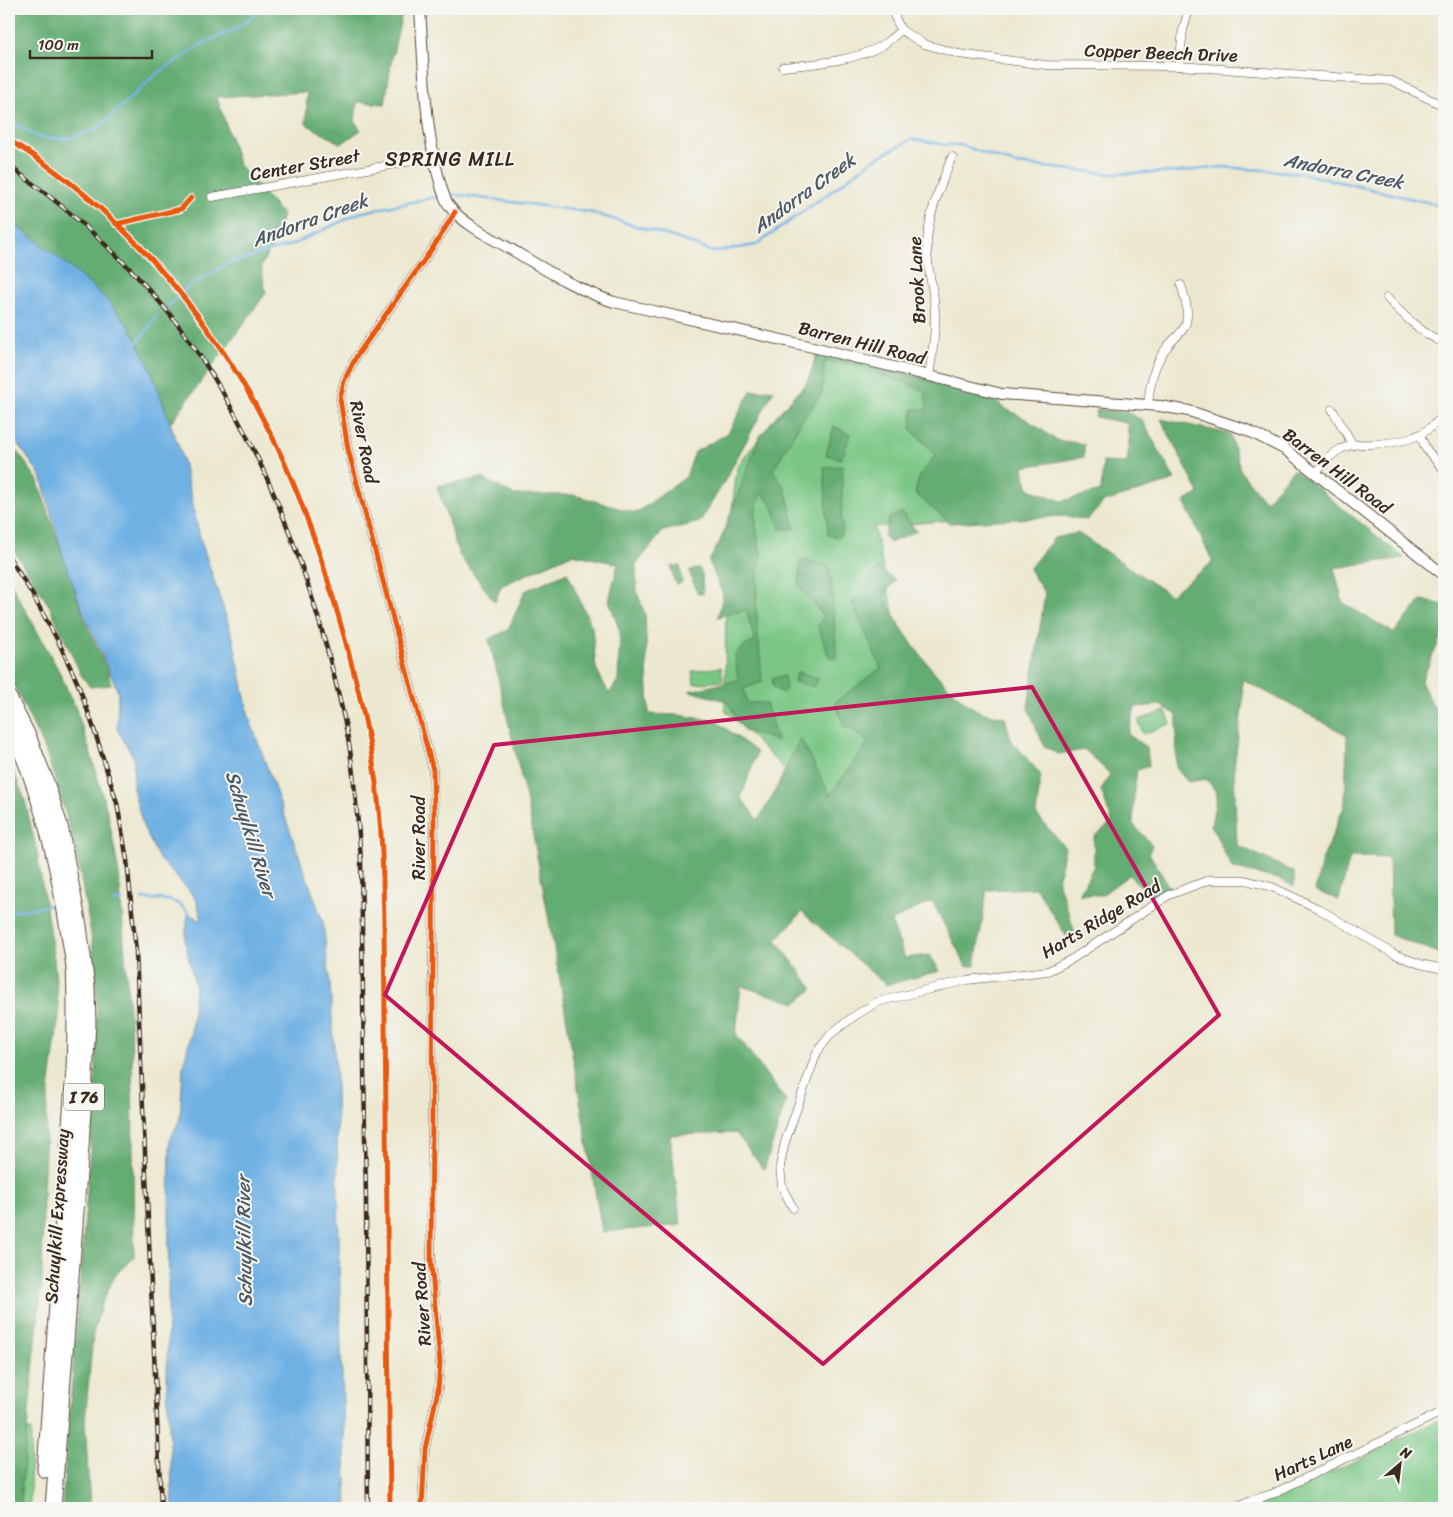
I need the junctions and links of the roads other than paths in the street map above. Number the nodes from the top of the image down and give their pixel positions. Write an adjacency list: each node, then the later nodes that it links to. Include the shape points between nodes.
1 (420, 9): 8 (street, Barren Hill Road, via 426,111)
2 (891, 9): 4 (street)
3 (1189, 9): 5 (street)
4 (901, 30): 5 (street, Copper Beech Drive, via 924,44 959,54 1046,65); 6 (street, via 882,45 859,54 831,62)
5 (1179, 66): 7 (street, Copper Beech Drive, via 1392,81)
6 (783, 67)
7 (1444, 106)
8 (434, 157): 10 (street, Center Street); 11 (street, Barren Hill Road, via 441,186)
9 (952, 157): 15 (street, Brook Lane, via 939,191 927,244 936,329)
10 (212, 197)
11 (455, 212): 15 (street, Barren Hill Road, via 538,265 605,300); 32 (street, River Road, via 356,357 340,399 348,449 433,770 431,1260 440,1363 438,1390 425,1449)
12 (1181, 285): 16 (street, via 1187,308 1186,326 1156,365 1150,380)
13 (1387, 298): 14 (street, via 1408,320)
14 (1444, 343)
15 (929, 376): 16 (street, Barren Hill Road, via 1010,396)
16 (1148, 405): 22 (street, Barren Hill Road, via 1200,414 1247,430 1279,446)
17 (1332, 408): 20 (street)
18 (1444, 415): 19 (street)
19 (1420, 435): 20 (street, via 1397,443); 21 (street, via 1426,449)
20 (1352, 445): 22 (street, via 1335,452)
21 (1444, 470)
22 (1316, 473): 23 (street, Barren Hill Road)
23 (1444, 574)
24 (9, 698): 31 (highway, Schuylkill Expressway / I 76, via 28,736 60,826 80,926 87,987 81,1147)
25 (9, 722): 30 (highway, Schuylkill Expressway / I 76, via 49,833 71,946 75,992 74,1070)
26 (1444, 969): 27 (street, Harts Ridge Road, via 1394,954 1317,908 1272,887 1245,880 1200,883 1164,898 1072,959 1048,971 967,980 877,1002 832,1033 817,1052 788,1133 780,1166 782,1187)
27 (792, 1208)
28 (1444, 1411): 29 (street, Harts Lane)
29 (1262, 1497): 33 (street); 34 (street, Harts Lane)
30 (43, 1508)
31 (53, 1508)
32 (422, 1508)
33 (1235, 1508)
34 (1250, 1508)

